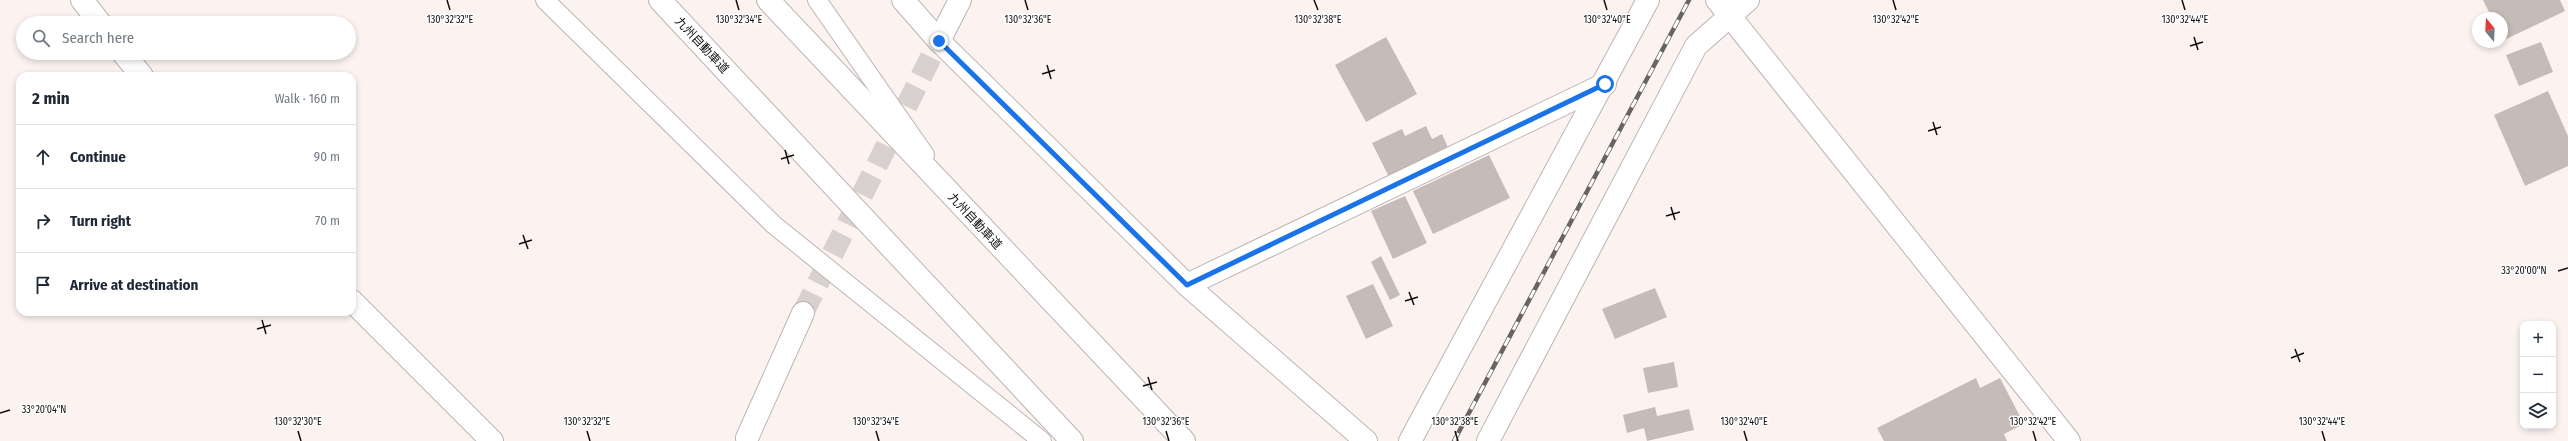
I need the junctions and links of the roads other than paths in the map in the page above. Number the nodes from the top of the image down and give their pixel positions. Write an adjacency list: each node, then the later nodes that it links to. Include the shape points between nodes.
1 (82, 0): 11 (main road)
2 (545, 0): 23 (lane, via 774,225)
3 (660, 0): 24 (main road, 九州自動車道)
4 (768, 0): 17 (main road, 九州自動車道)
5 (816, 0): 17 (lane)
6 (903, 0): 13 (main road)
7 (960, 0): 13 (main road)
8 (1648, 0): 16 (main road)
9 (1717, 0): 12 (main road)
10 (1748, 0): 12 (main road)
11 (95, 16)
12 (1731, 17): 28 (main road, via 1696,46); 29 (main road)
13 (939, 41): 18 (main road)
14 (129, 60): 15 (main road)
15 (139, 72)
16 (1605, 84): 18 (main road); 27 (main road)
17 (957, 201): 25 (main road, 九州自動車道)
18 (1187, 285): 26 (main road)
19 (356, 305): 22 (main road)
20 (804, 313): 21 (main road)
21 (747, 438)
22 (492, 441)
23 (1042, 441)
24 (1072, 441)
25 (1184, 441)
26 (1366, 441)
27 (1410, 441)
28 (1488, 441)
29 (2069, 441)

